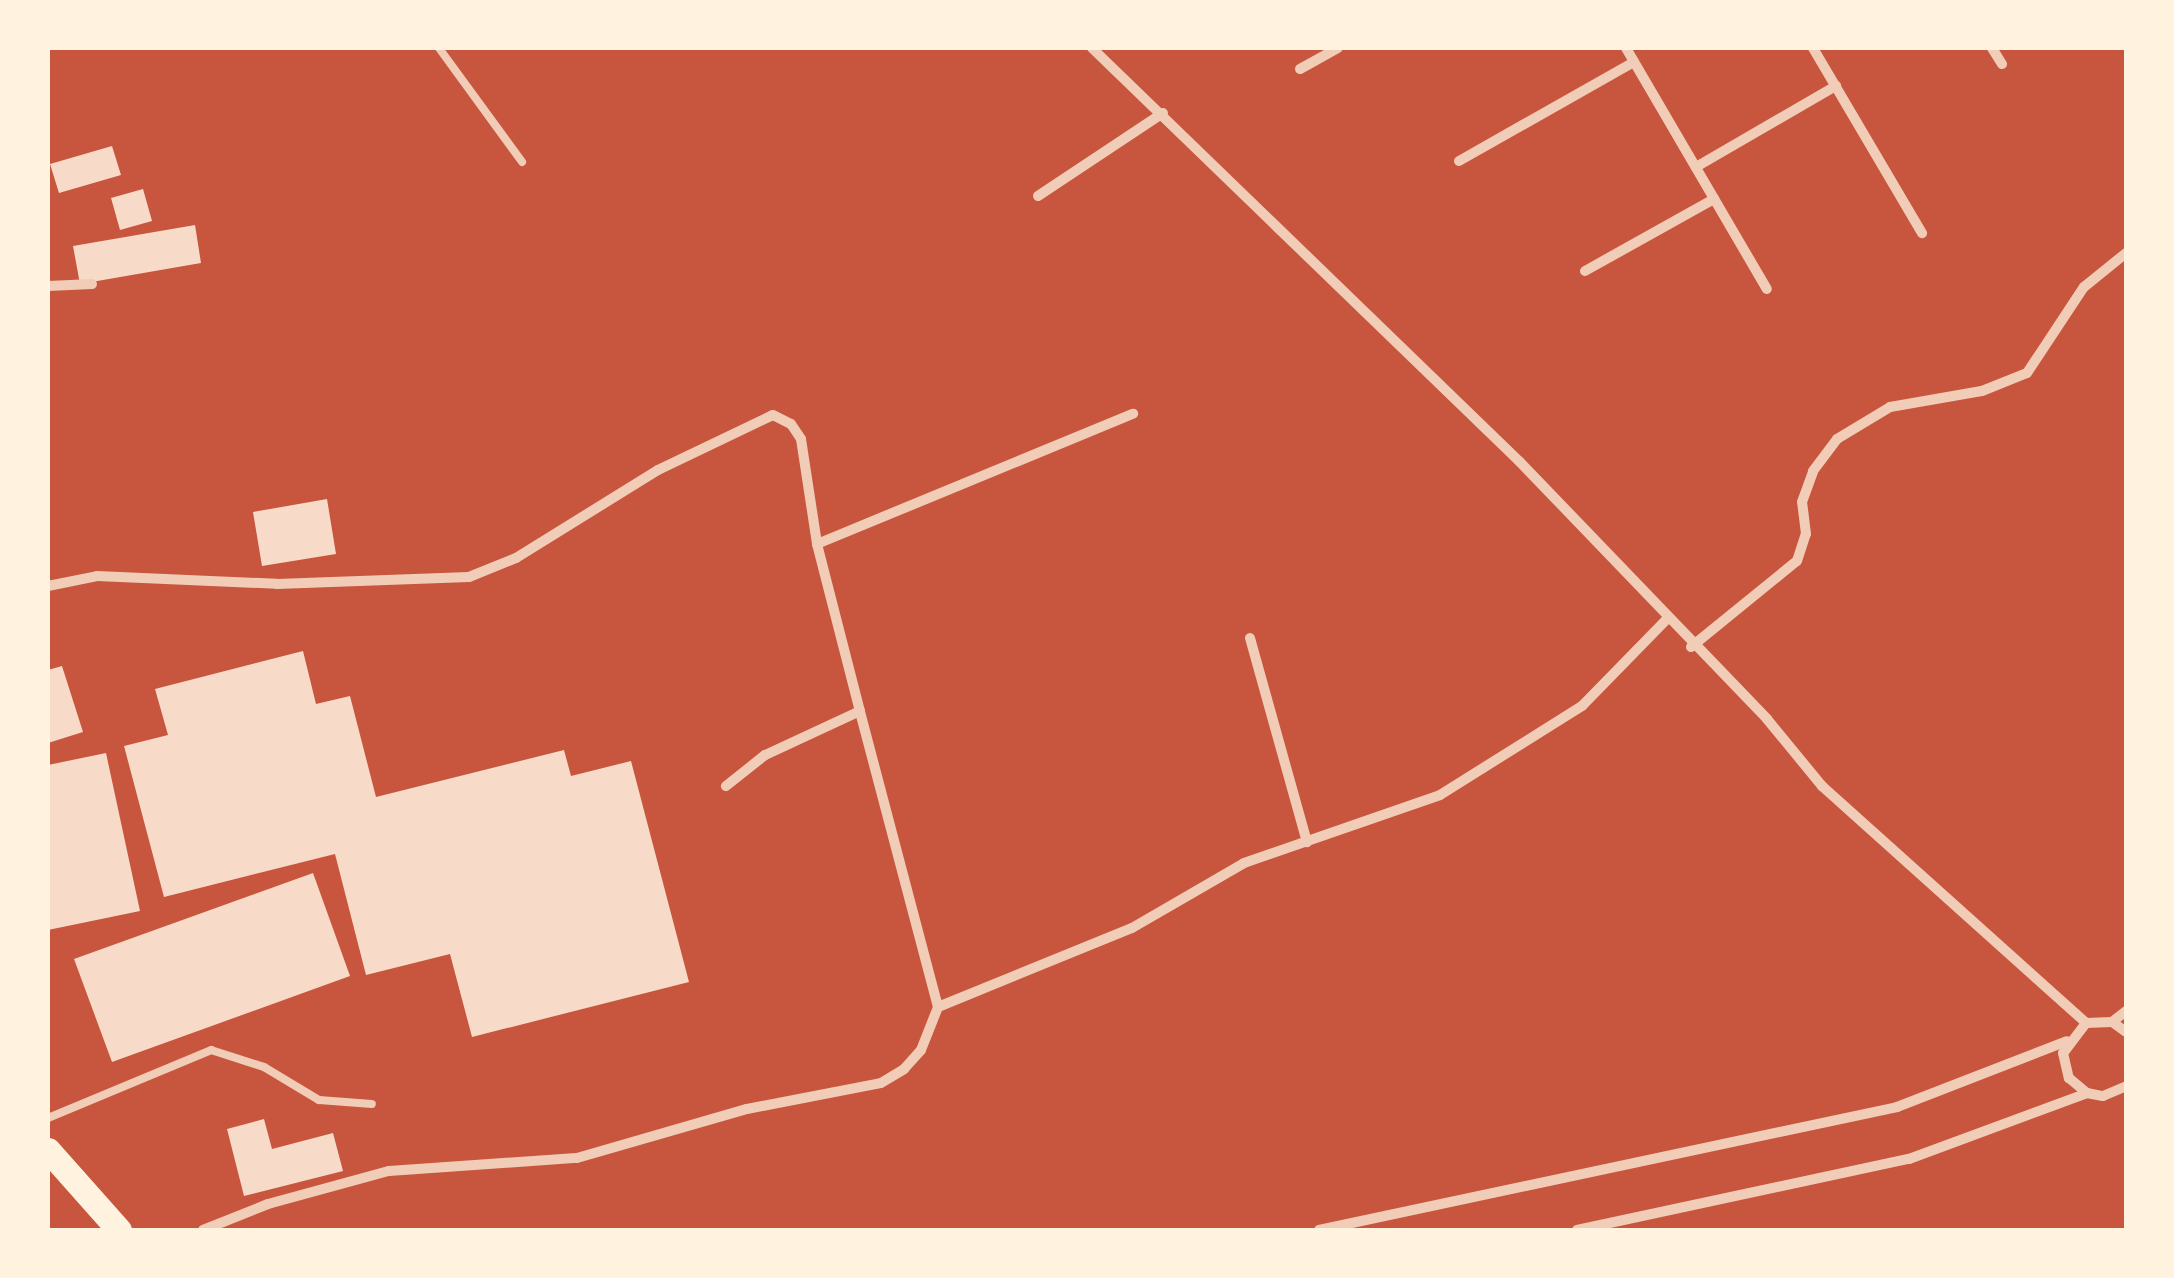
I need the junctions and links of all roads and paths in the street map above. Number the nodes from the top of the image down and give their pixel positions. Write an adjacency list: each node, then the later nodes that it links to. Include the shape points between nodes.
1 (439, 48): 13 (lane)
2 (1092, 48): 11 (street)
3 (1338, 48): 9 (street)
4 (1626, 48): 7 (street)
5 (1813, 48): 10 (street)
6 (1992, 48): 8 (street)
7 (1634, 62): 12 (street); 14 (street)
8 (2002, 64)
9 (1300, 69)
10 (1836, 86): 14 (street); 17 (street)
11 (1164, 113): 15 (street); 26 (street, via 1518,461)
12 (1459, 161)
13 (522, 162)
14 (1696, 167): 16 (street)
15 (1038, 196)
16 (1714, 199): 19 (street); 22 (street)
17 (1922, 233)
18 (2126, 253): 28 (street, via 2084,287 2027,373 1982,391 1890,407 1837,439 1813,470 1802,502 1806,534 1797,561)
19 (1585, 271)
20 (92, 284): 21 (street)
21 (48, 286)
22 (1767, 289)
23 (1133, 414): 24 (street)
24 (817, 544): 25 (street, via 801,439 774,416 658,470 516,558 468,577 277,584 97,576); 29 (street)
25 (48, 586)
26 (1667, 619): 28 (street); 31 (street, via 1582,706 1542,734 1440,795)
27 (1250, 638): 31 (street)
28 (1691, 646): 35 (street, via 1767,719 1822,786)
29 (860, 711): 30 (street, via 765,755); 32 (street)
30 (726, 786)
31 (1306, 842): 32 (street, via 1244,862 1132,928)
32 (938, 1007): 45 (street, via 921,1050 881,1083 747,1109 577,1158 389,1170)
33 (2126, 1011): 34 (street)
34 (2112, 1022): 35 (street); 36 (street)
35 (2086, 1023): 37 (street)
36 (2126, 1032)
37 (2067, 1041): 39 (street, via 2064,1066); 43 (street, via 1897,1107)
38 (2126, 1086): 39 (street, via 2103,1096)
39 (2088, 1093): 48 (street, via 1909,1158)
40 (372, 1104): 41 (lane, via 319,1100 264,1067 211,1050)
41 (48, 1118)
42 (48, 1150): 44 (main road)
43 (1411, 1214): 46 (street); 47 (street)
44 (119, 1230)
45 (203, 1230)
46 (1319, 1230)
47 (1413, 1230)
48 (1577, 1230)

